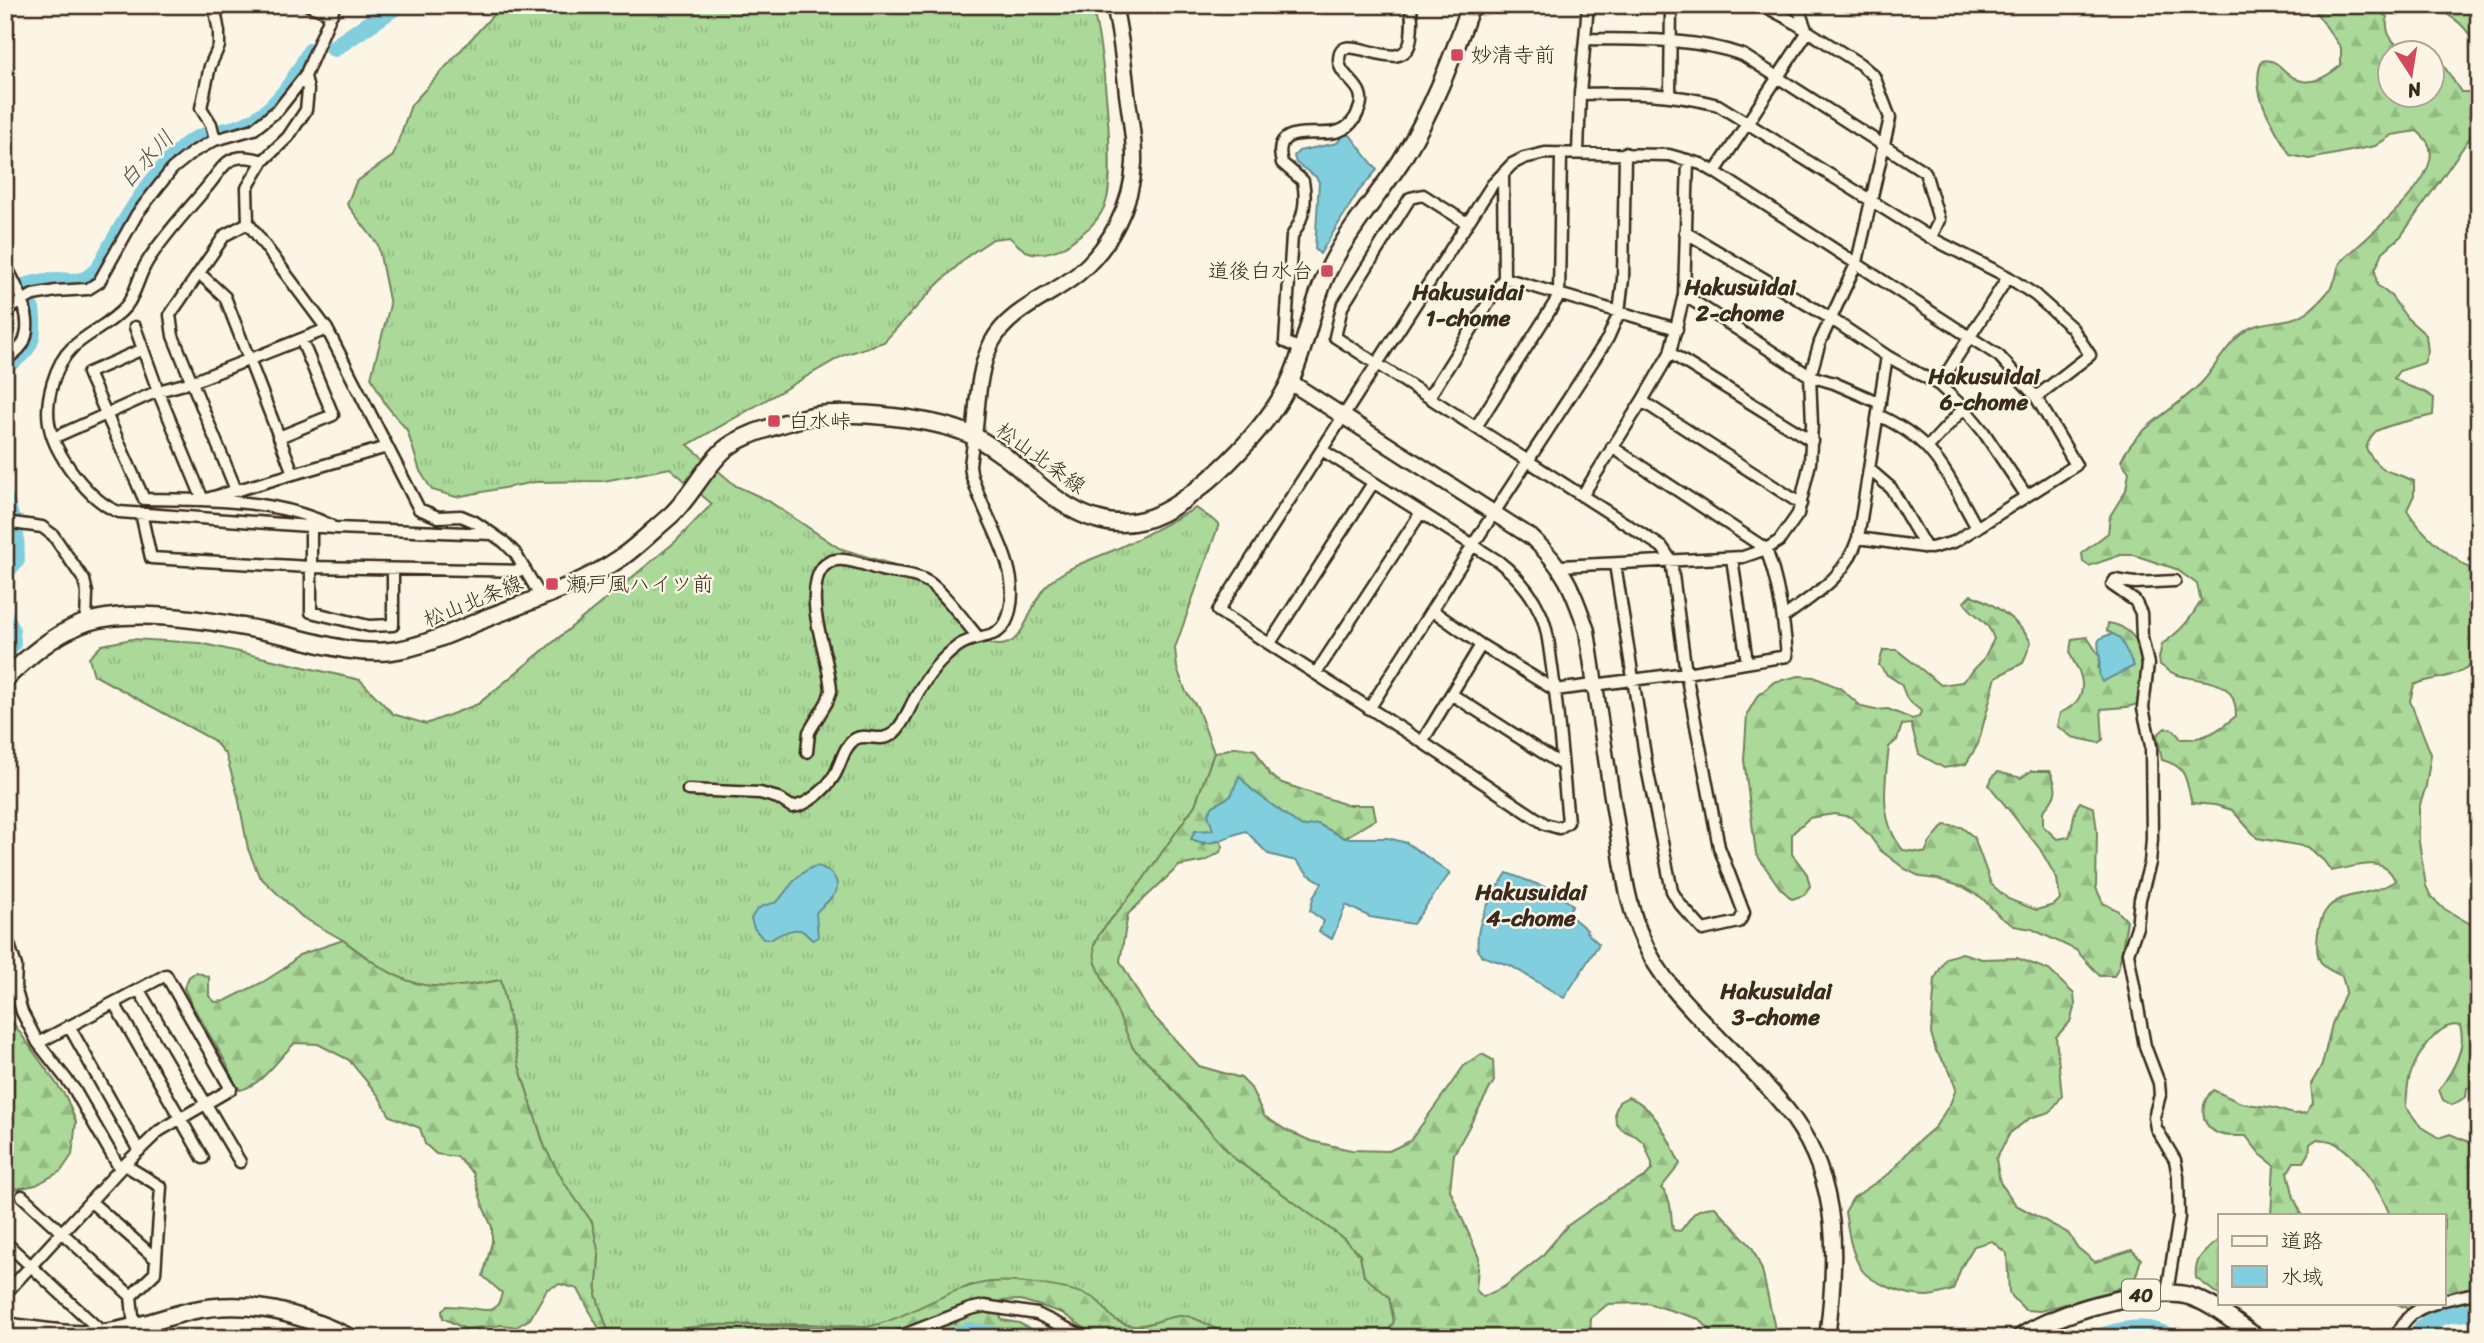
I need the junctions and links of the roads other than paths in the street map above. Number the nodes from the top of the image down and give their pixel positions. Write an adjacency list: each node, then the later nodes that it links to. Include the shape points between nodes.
1 (214, 5): 19 (street, via 219,46 201,108)
2 (308, 5): 10 (street)
3 (1114, 5): 70 (street, via 1134,164 1124,208 1107,242 1086,266 1021,311 993,340 983,366)
4 (1410, 5): 50 (street, via 1413,17 1406,52 1388,56 1352,47 1340,54 1341,69 1361,97 1352,123 1330,133 1296,133 1281,150 1282,163 1303,181 1305,190 1301,223 1292,236 1285,342)
5 (1471, 5): 50 (main road, 松山北条線, via 1440,90 1411,143 1333,259 1315,298)
6 (1588, 5): 12 (street)
7 (1671, 5): 13 (street)
8 (1762, 5): 11 (street)
9 (1797, 5): 11 (street)
10 (333, 9): 14 (street)
11 (1807, 33): 15 (street); 20 (street, via 1874,76 1890,118)
12 (1585, 39): 13 (street); 16 (street)
13 (1671, 40): 15 (street, via 1714,45 1743,55); 17 (street)
14 (304, 76): 19 (street, via 278,110 254,129); 25 (street, via 306,110 288,137)
15 (1779, 77): 18 (street); 20 (street)
16 (1580, 94): 17 (street); 21 (street)
17 (1670, 95): 18 (street, via 1717,105)
18 (1747, 122): 26 (street); 28 (street)
19 (215, 140): 40 (street, via 172,169 137,214 99,282 88,289 33,295)
20 (1883, 144): 28 (street); 32 (street, via 1925,172 1940,220)
21 (1578, 152): 22 (street); 23 (street)
22 (1561, 153): 27 (street, via 1524,158); 39 (street)
23 (1625, 153): 24 (street); 42 (street)
24 (1688, 160): 26 (street); 31 (street)
25 (263, 161): 29 (street, via 247,188); 72 (street, via 250,156 229,161 146,263 128,304 72,348 60,365 49,404)
26 (1715, 172): 33 (street)
27 (1503, 173): 30 (street); 37 (street)
28 (1872, 201): 32 (street); 33 (street)
29 (248, 223): 35 (street, via 225,235); 45 (street)
30 (1468, 223): 55 (street); 55 (street, via 1423,195 1410,198 1342,307 1335,337)
31 (1685, 232): 38 (street); 43 (street)
32 (1931, 238): 36 (street)
33 (1857, 262): 43 (street); 47 (street)
34 (5, 264): 40 (street)
35 (199, 273): 54 (street, via 225,296); 57 (street, via 170,315 173,336)
36 (2008, 277): 47 (street); 62 (street, via 2072,328 2090,355)
37 (1504, 278): 39 (street); 61 (street)
38 (1684, 295): 46 (street); 56 (street)
39 (1559, 296): 42 (street); 69 (street)
40 (22, 302): 41 (street); 53 (street, via 27,333 21,347)
41 (5, 311)
42 (1619, 313): 46 (street); 78 (street, via 1608,338)
43 (1830, 318): 52 (street); 56 (street)
44 (135, 327): 49 (street)
45 (327, 329): 48 (street); 74 (street)
46 (1677, 329): 51 (street)
47 (1970, 336): 59 (street); 62 (street, via 2000,356)
48 (301, 340): 54 (street); 71 (street, via 332,415)
49 (143, 349): 60 (street); 66 (street, via 88,373)
50 (1301, 349): 58 (main road, 松山北条線)
51 (1670, 352): 63 (street); 73 (street)
52 (1887, 356): 59 (street); 64 (street)
53 (5, 360)
54 (249, 360): 57 (street); 71 (street)
55 (1378, 365): 61 (street); 68 (street)
56 (1810, 376): 64 (street); 73 (street)
57 (192, 382): 60 (street); 82 (street)
58 (1290, 382): 68 (street); 70 (main road, 松山北条線, via 1234,456 1186,498 1143,520 1112,522 1080,513)
59 (1939, 385): 65 (street)
60 (158, 391): 66 (street); 85 (street)
61 (1429, 397): 69 (street)
62 (2036, 397): 83 (street, via 2076,465)
63 (1642, 401): 75 (street); 86 (street)
64 (1880, 402): 67 (street)
65 (1964, 408): 76 (street); 83 (street)
66 (104, 414): 72 (street); 85 (street, via 144,499)
67 (1878, 415): 76 (street); 79 (street)
68 (1344, 417): 77 (street); 88 (street)
69 (1476, 427): 78 (street)
70 (974, 436): 107 (main road, 松山北条線, via 915,420 844,415 811,416 761,430 724,449 676,510 619,559); 111 (street, via 971,473 1008,564 1013,597 1007,624 998,633)
71 (279, 437): 80 (street)
72 (53, 438): 87 (street, via 91,494 119,512)
73 (1812, 442): 86 (street)
74 (387, 447): 80 (street); 94 (street, via 419,509 438,517 461,516)
75 (1612, 447): 84 (street); 98 (street)
76 (1927, 448): 93 (street)
77 (1322, 450): 81 (street); 112 (street, via 1218,611)
78 (1529, 461): 84 (street); 88 (street)
79 (1869, 469): 95 (street); 97 (street, via 1891,488)
80 (293, 473): 82 (street)
81 (1373, 484): 89 (street); 112 (street)
82 (236, 490): 85 (street)
83 (2026, 495): 93 (street)
84 (1582, 496): 100 (street, via 1662,547)
85 (203, 500): 92 (street, via 281,509)
86 (1801, 504): 98 (street, via 1788,530)
87 (141, 513): 91 (street); 103 (street, via 151,558)
88 (1495, 513): 96 (street); 102 (street, via 1531,537)
89 (1420, 514): 96 (street); 115 (street)
90 (5, 522): 110 (street, via 42,527 53,535 84,580)
91 (311, 526): 92 (street); 103 (street)
92 (336, 528): 94 (street)
93 (1977, 528): 97 (street, via 1954,542)
94 (492, 534): 105 (street, via 515,553)
95 (1858, 538): 97 (street); 109 (street, via 1842,572)
96 (1473, 545): 108 (street); 120 (street, via 1518,578 1541,612)
97 (1926, 548)
98 (1766, 549): 99 (street); 109 (street)
99 (1732, 558): 100 (street); 114 (street)
100 (1671, 561): 101 (street); 116 (street)
101 (1615, 564): 102 (street); 118 (street)
102 (1559, 566): 119 (street, via 1587,631)
103 (310, 567): 104 (street); 104 (street, via 311,612 369,626 393,625)
104 (393, 569): 105 (street)
105 (526, 571): 107 (street)
106 (2175, 580): 145 (street, via 2115,580 2112,585 2136,601 2147,664 2143,708 2151,746 2152,839 2128,953 2145,1046 2159,1083 2156,1128 2175,1160 2178,1176 2179,1217)
107 (541, 597): 110 (main road, 松山北条線, via 387,652 348,650 174,617)
108 (1432, 610): 113 (street); 122 (street)
109 (1784, 617): 114 (street, via 1787,656)
110 (86, 622): 117 (main road, 松山北条線, via 60,634)
111 (978, 637): 124 (street, via 930,583 858,561 831,561 817,580 816,602 831,691 809,732); 126 (street, via 946,655 894,733 853,740 835,775 806,802 792,807 768,794)
112 (1270, 643): 115 (street)
113 (1481, 645): 120 (street); 121 (street)
114 (1747, 662): 116 (street)
115 (1316, 673): 122 (street)
116 (1686, 673): 118 (street); 118 (street, via 1719,848 1744,913 1739,922 1703,930 1679,903 1669,881)
117 (5, 679)
118 (1632, 680): 119 (street)
119 (1594, 684): 120 (street); 156 (street, via 1627,889 1643,941 1684,1002 1794,1120 1821,1172 1835,1255)
120 (1555, 690): 125 (street)
121 (1451, 694): 123 (street); 125 (street)
122 (1369, 709): 123 (street)
123 (1422, 742): 125 (street, via 1545,824 1559,828 1568,822)
124 (807, 752)
125 (1562, 765)
126 (688, 790)
127 (5, 932): 131 (street, via 22,1012)
128 (139, 990): 129 (street); 132 (street); 132 (street, via 166,975 231,1089)
129 (114, 1003): 130 (street); 133 (street)
130 (69, 1026): 131 (street); 134 (street)
131 (38, 1043): 137 (street, via 74,1089)
132 (206, 1104): 133 (street); 136 (street)
133 (180, 1119): 134 (street); 135 (street)
134 (139, 1151): 137 (street)
135 (203, 1158)
136 (240, 1162)
137 (122, 1167): 139 (street); 142 (street, via 161,1187)
138 (22, 1196): 140 (street)
139 (90, 1201): 140 (street); 142 (street)
140 (62, 1232): 143 (street); 147 (street)
141 (5, 1242): 143 (street)
142 (156, 1259): 147 (street, via 155,1273)
143 (30, 1265): 146 (street); 152 (street)
144 (2479, 1292): 148 (street)
145 (2167, 1293): 157 (main road, 40, via 2140,1295 2049,1320); 158 (main road, 40, via 2211,1305)
146 (5, 1294)
147 (131, 1296): 151 (street)
148 (2446, 1300)
149 (2432, 1304): 159 (street, via 2417,1308)
150 (5, 1326): 152 (main road)
151 (134, 1326): 152 (main road); 153 (main road, via 217,1306 240,1306 294,1313)
152 (103, 1333)
153 (351, 1338)
154 (896, 1338): 155 (street, via 984,1306 1037,1314)
155 (1087, 1338)
156 (1828, 1338)
157 (2020, 1338)
158 (2258, 1338)
159 (2395, 1338)

